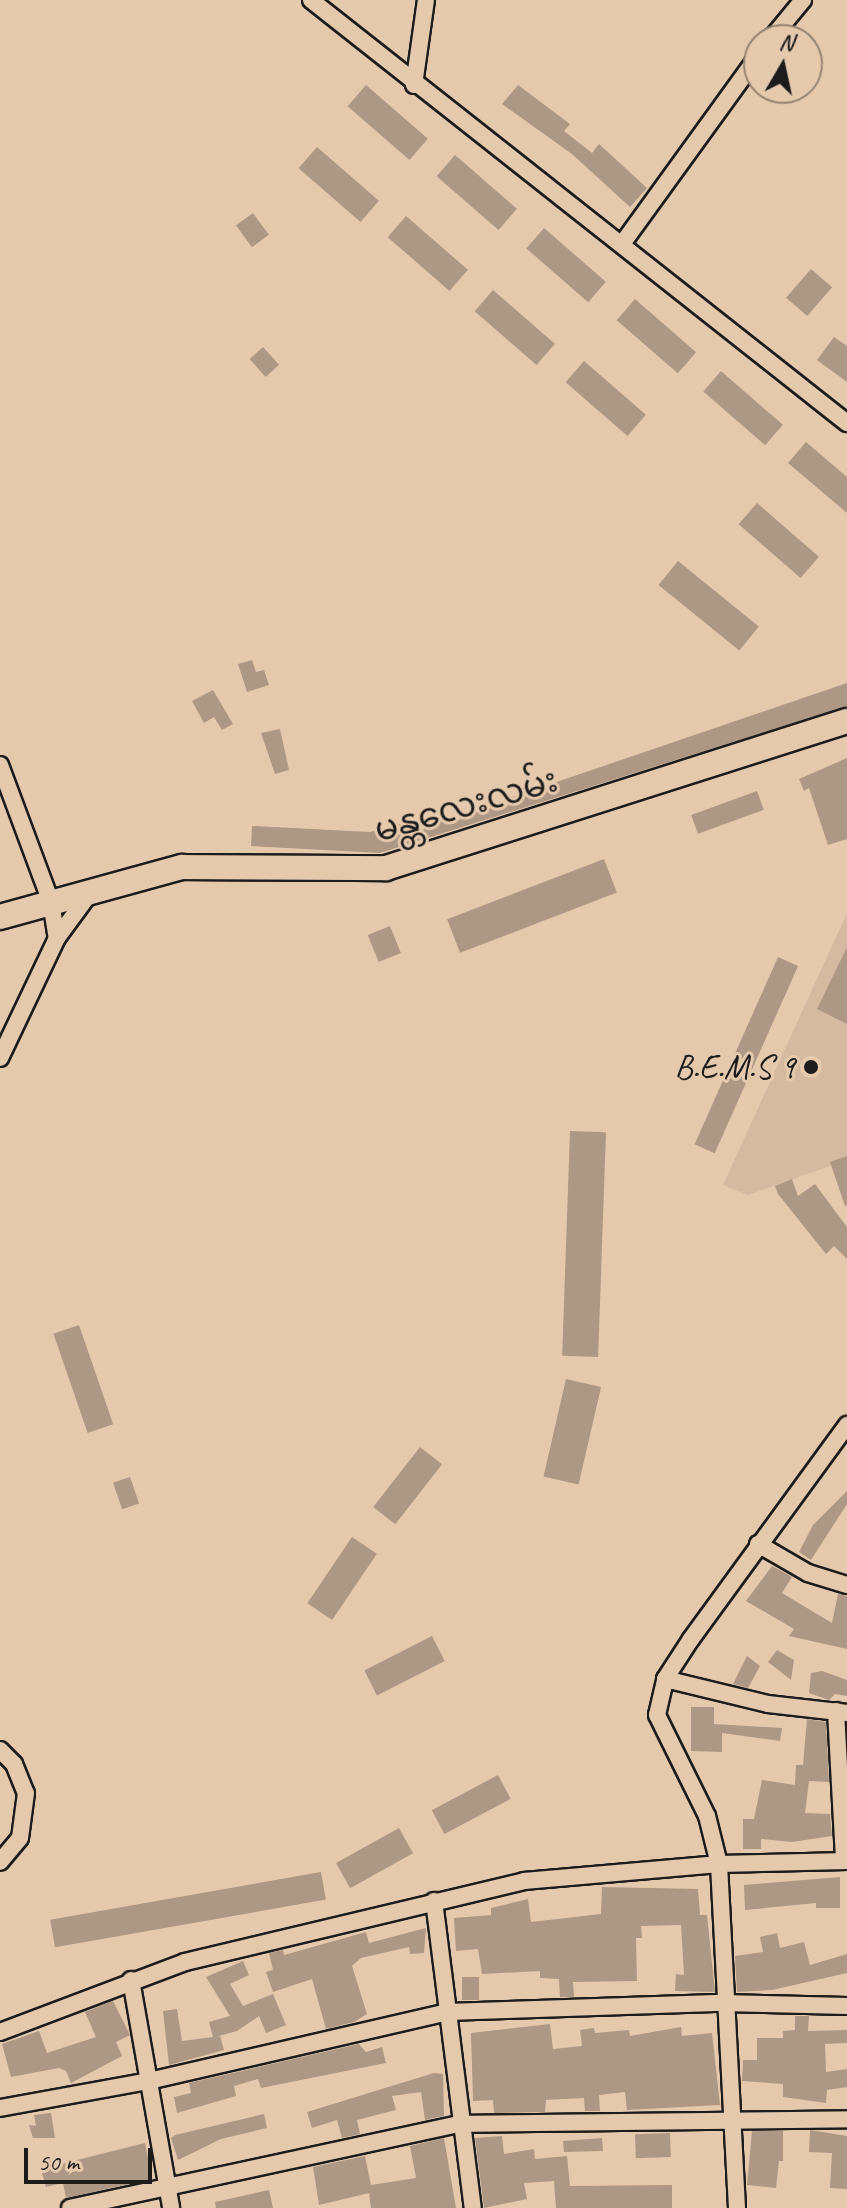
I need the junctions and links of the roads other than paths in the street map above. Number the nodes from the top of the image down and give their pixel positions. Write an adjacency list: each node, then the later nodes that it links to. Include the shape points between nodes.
1 (311, 0): 6 (street)
2 (426, 0): 6 (street)
3 (803, 0): 4 (street)
4 (783, 24)
5 (743, 77): 7 (street)
6 (414, 85): 7 (street)
7 (622, 244): 8 (street)
8 (847, 423)
9 (847, 721): 11 (main road, မန္တလေးလမ်း, via 386,868 182,867)
10 (0, 765): 12 (street)
11 (90, 893): 12 (main road, မန္တလေးလမ်း); 14 (street)
12 (51, 902): 13 (main road, မန္တလေးလမ်း); 14 (street)
13 (0, 917)
14 (57, 938): 15 (street)
15 (0, 1058)
16 (847, 1425): 17 (street)
17 (758, 1544): 18 (street, via 808,1573); 19 (street)
18 (847, 1585)
19 (665, 1679): 20 (street, via 768,1704); 24 (street, via 657,1715 707,1816)
20 (842, 1712): 22 (street)
21 (0, 1750): 23 (street, via 14,1764 26,1793 20,1838)
22 (845, 1861): 24 (street)
23 (0, 1862)
24 (719, 1864): 25 (street, via 524,1881); 27 (street)
25 (434, 1901): 26 (street, via 310,1928); 29 (street)
26 (131, 1980): 30 (street); 31 (street)
27 (723, 2003): 28 (street); 29 (street); 34 (street)
28 (847, 2006)
29 (447, 2012): 31 (street); 35 (street)
30 (0, 2032)
31 (149, 2081): 32 (street); 36 (street)
32 (0, 2108)
33 (847, 2119): 34 (street)
34 (735, 2121): 35 (street); 40 (street)
35 (459, 2124): 36 (street); 39 (street)
36 (168, 2191): 37 (street); 38 (street)
37 (70, 2208)
38 (171, 2208)
39 (473, 2208)
40 (737, 2208)

